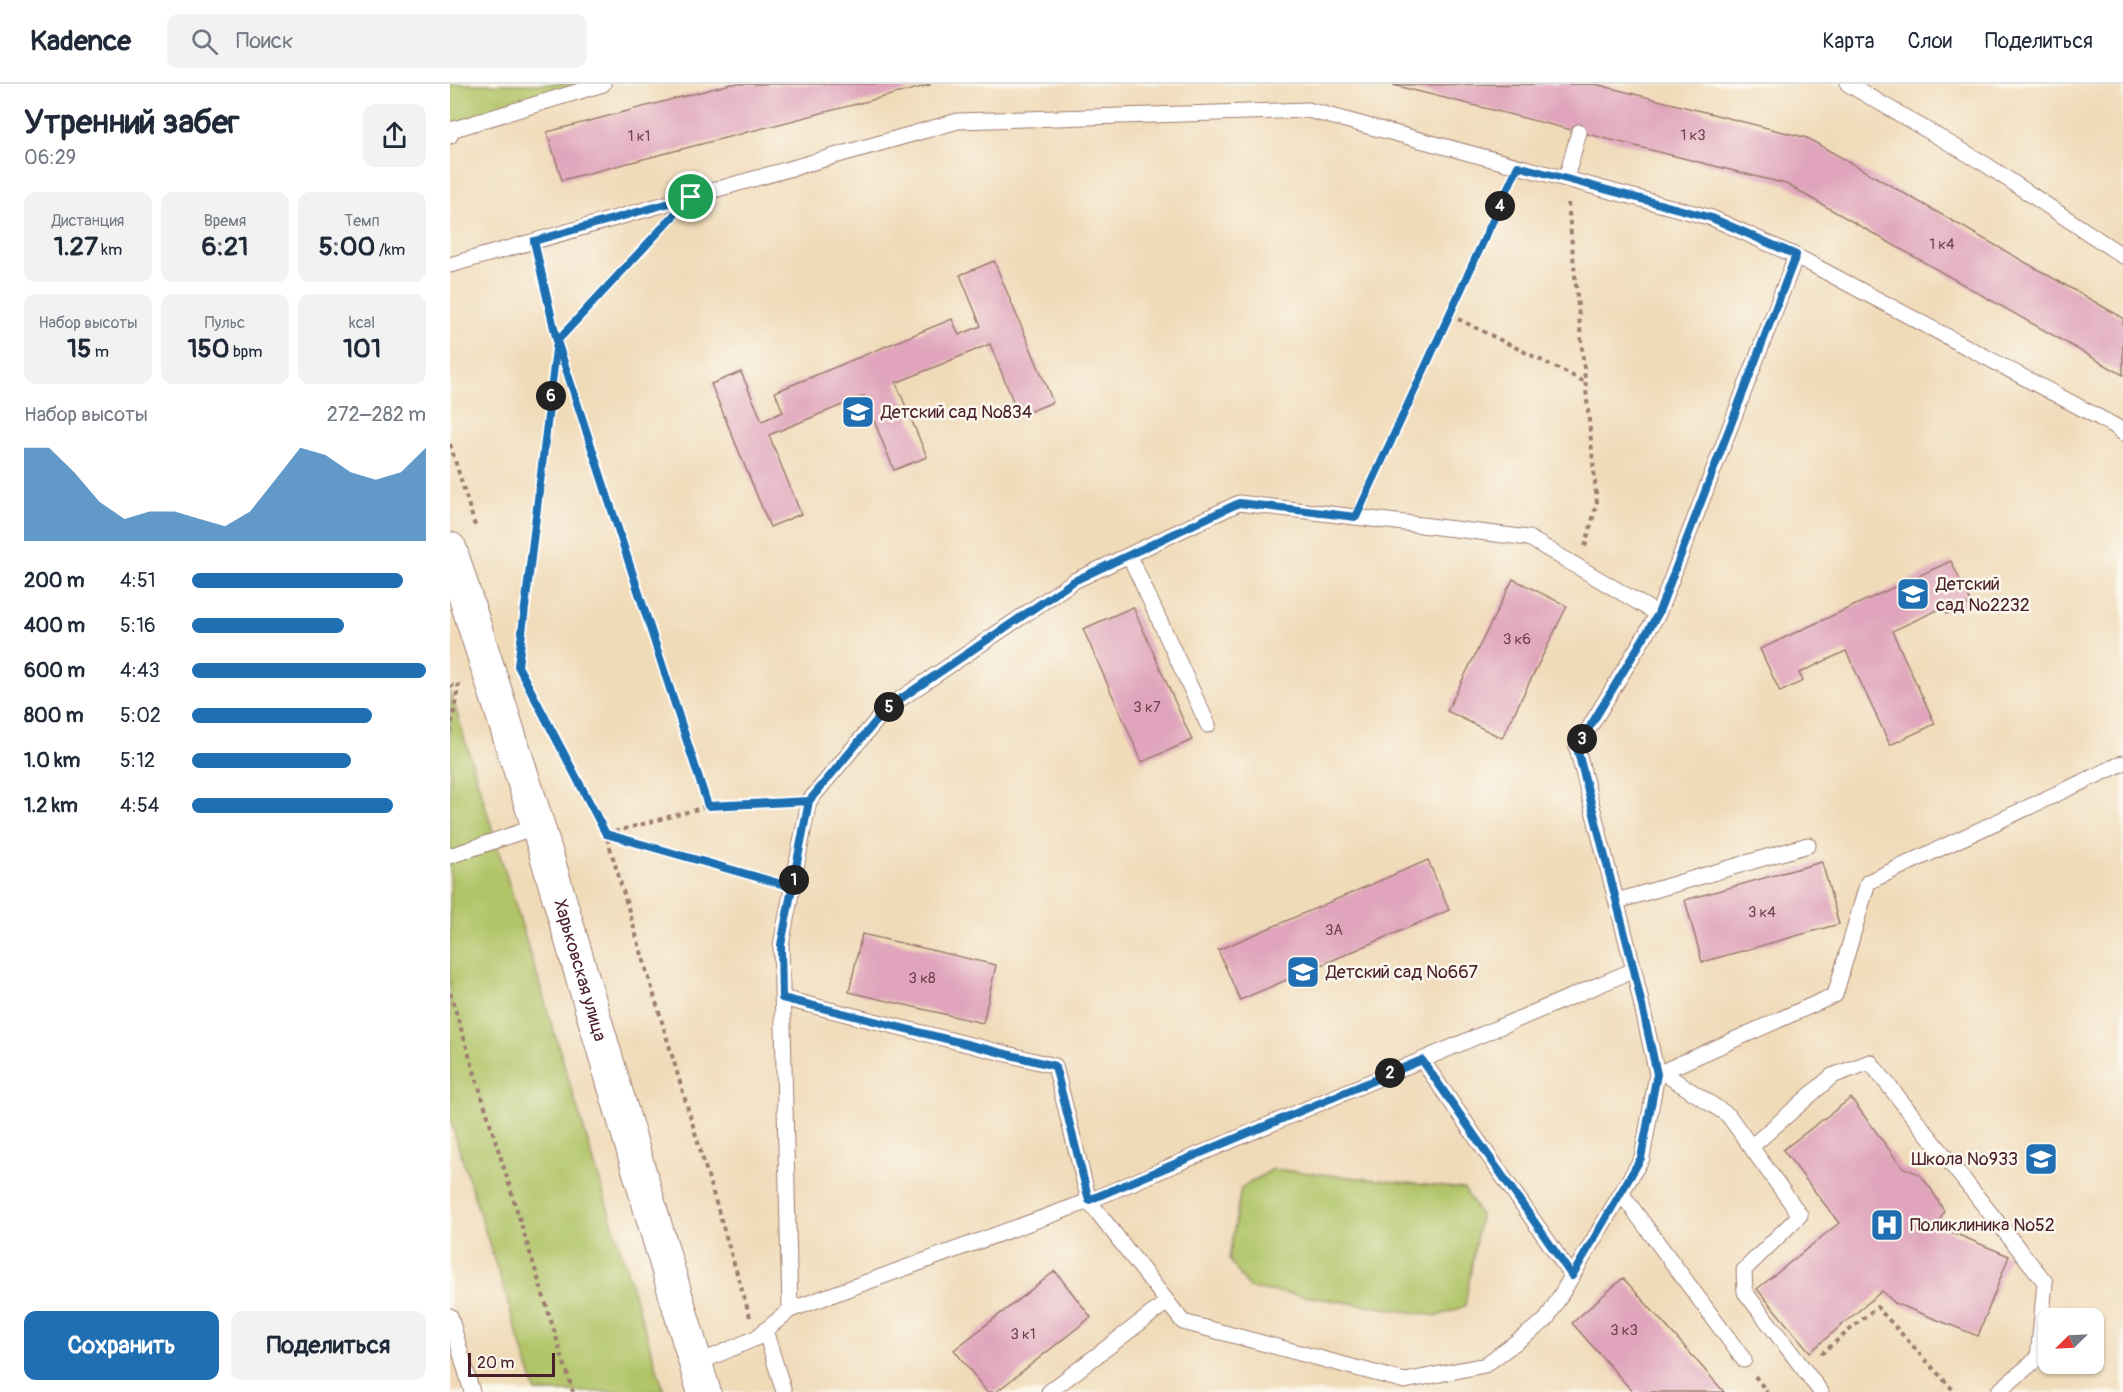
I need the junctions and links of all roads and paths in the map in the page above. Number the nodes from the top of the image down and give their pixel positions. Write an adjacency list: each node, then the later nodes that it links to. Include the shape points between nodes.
1 (603, 84): 4 (lane, via 451,130)
2 (1848, 84): 10 (lane, via 1985,164)
3 (1579, 132): 6 (lane)
4 (450, 136)
5 (1518, 166): 6 (lane); 7 (lane, via 1308,110 958,121); 12 (path)
6 (1566, 179): 9 (lane, via 1712,218); 14 (path)
7 (691, 197): 8 (lane); 13 (path)
8 (534, 241): 11 (lane); 13 (path)
9 (1796, 255): 15 (lane, via 2115,426); 21 (lane)
10 (2123, 256)
11 (450, 265)
12 (1450, 315): 14 (path); 17 (path)
13 (557, 341): 22 (path, via 518,666); 29 (path)
14 (1585, 382): 20 (path, via 1597,503)
15 (2123, 434)
16 (450, 444): 18 (path)
17 (1356, 517): 19 (lane, via 1239,503); 20 (lane, via 1530,538)
18 (464, 541): 30 (street, Харьковская улица)
19 (1128, 555): 25 (lane); 28 (lane, via 1074,581 887,708)
20 (1580, 568): 21 (lane)
21 (1658, 614): 35 (lane, via 1577,748)
22 (514, 655)
23 (523, 677): 31 (path)
24 (450, 687): 26 (path, via 459,683)
25 (1208, 725)
26 (450, 732)
27 (2123, 764): 41 (lane, via 1868,882 1835,995)
28 (809, 801): 29 (path); 34 (lane)
29 (708, 806): 31 (path)
30 (538, 826): 33 (lane); 52 (street, Харьковская улица)
31 (606, 834): 34 (path); 49 (path)
32 (1808, 845): 35 (lane)
33 (450, 856)
34 (792, 887): 38 (lane, via 781,945)
35 (1617, 901): 36 (lane)
36 (1634, 970): 40 (lane); 41 (lane)
37 (450, 993): 39 (path)
38 (782, 998): 44 (lane, via 1055,1066); 47 (lane)
39 (451, 999): 55 (path)
40 (1422, 1060): 44 (lane); 45 (lane)
41 (1659, 1073): 42 (lane, via 1728,1115); 43 (lane, via 1641,1158)
42 (1752, 1147): 58 (lane, via 1800,1215 1744,1270 1745,1292); 60 (lane, via 1832,1076 1870,1062 2045,1282 2038,1358)
43 (1621, 1193): 45 (lane); 51 (lane)
44 (1089, 1200): 46 (lane); 47 (lane)
45 (1572, 1276): 53 (lane, via 1546,1320 1485,1365)
46 (1167, 1302): 53 (lane, via 1183,1322); 57 (lane)
47 (790, 1310): 49 (lane)
48 (450, 1316): 54 (lane)
49 (761, 1334): 52 (lane); 56 (lane)
50 (1818, 1356): 59 (path, via 1877,1307)
51 (1744, 1360)
52 (700, 1378)
53 (1405, 1386)
54 (472, 1392)
55 (573, 1392)
56 (784, 1392)
57 (1049, 1392)
58 (1821, 1392)
59 (1955, 1392)
60 (1998, 1392)

